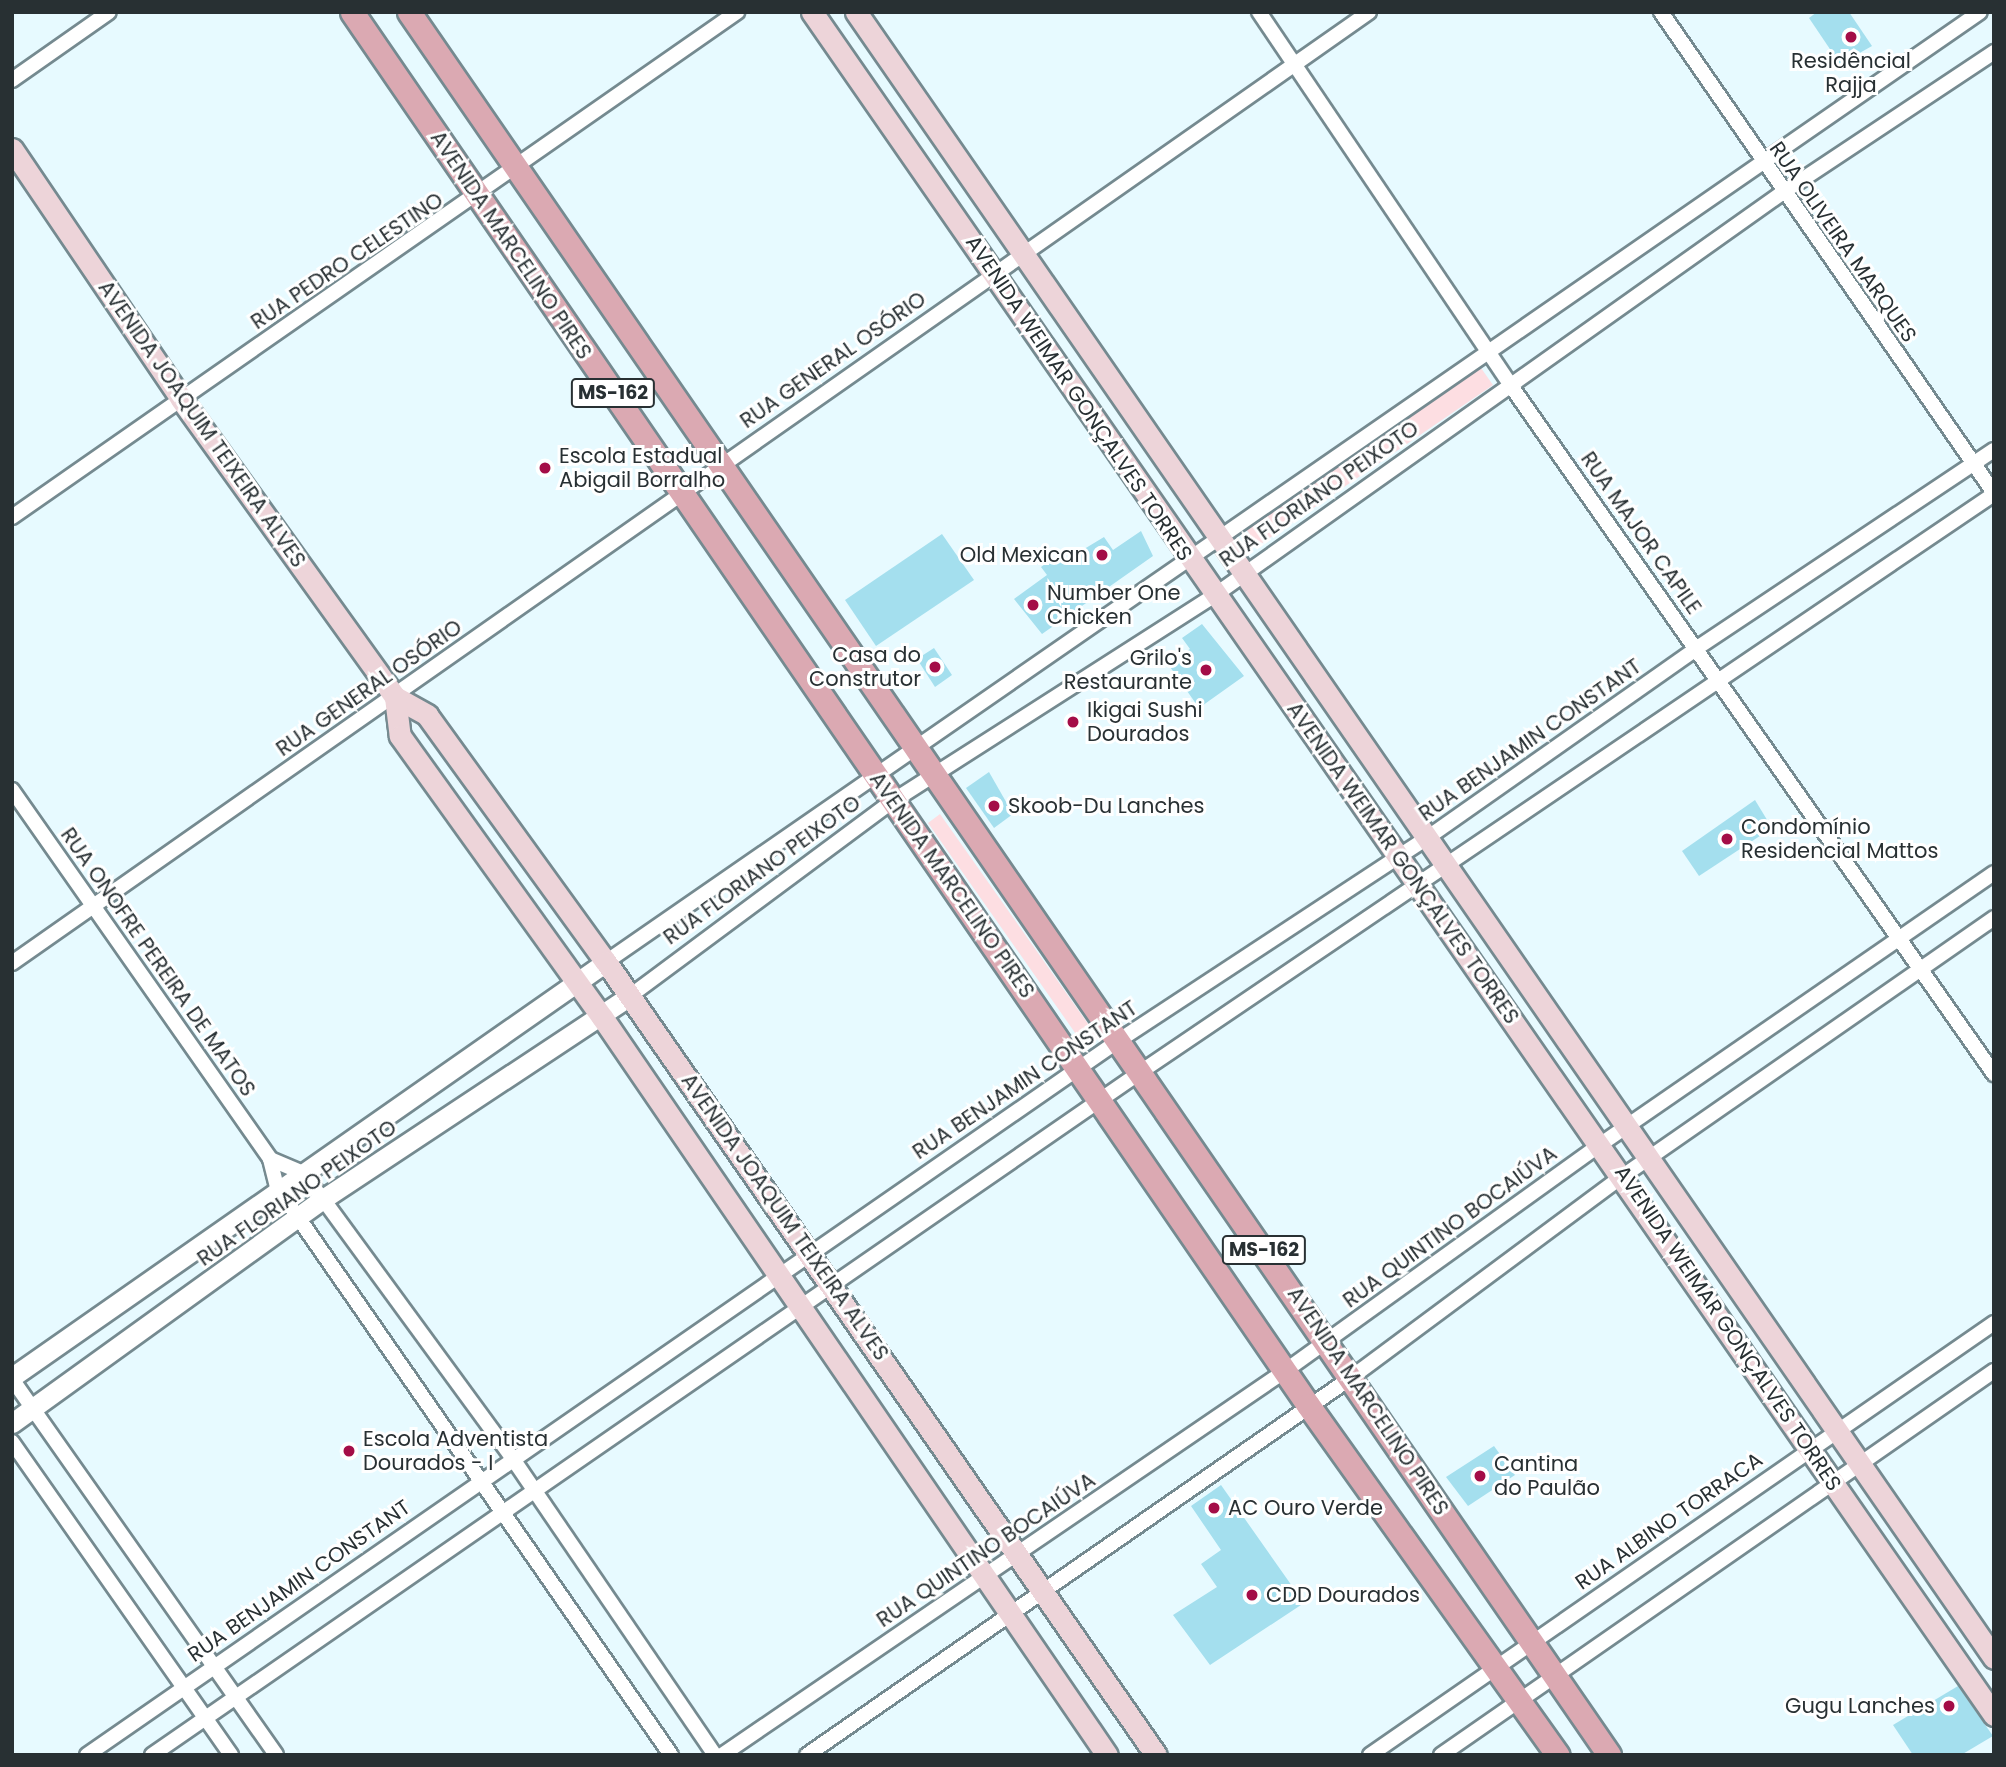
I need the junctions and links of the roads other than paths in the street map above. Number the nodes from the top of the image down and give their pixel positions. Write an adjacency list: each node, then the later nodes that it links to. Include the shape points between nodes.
1 (109, 12): 13 (street)
2 (352, 12): 18 (main road, AVENIDA MARCELINO PIRES / MS-162)
3 (409, 12): 16 (main road, AVENIDA MARCELINO PIRES / MS-162)
4 (737, 12): 16 (street, RUA PEDRO CELESTINO)
5 (812, 12): 20 (main road, AVENIDA WEIMAR GONÇALVES TORRES)
6 (856, 12): 19 (main road, AVENIDA WEIMAR GONÇALVES TORRES)
7 (1259, 12): 12 (street, RUA MAJOR CAPILE)
8 (1369, 12): 12 (street, RUA GENERAL OSÓRIO)
9 (1661, 12): 15 (street, RUA OLIVEIRA MARQUES)
10 (1980, 12): 15 (street, RUA FLORIANO PEIXOTO)
11 (1994, 52): 17 (street, RUA FLORIANO PEIXOTO)
12 (1295, 62): 19 (street, RUA GENERAL OSÓRIO); 21 (street, RUA MAJOR CAPILE)
13 (12, 80)
14 (12, 149): 23 (main road, AVENIDA JOAQUIM TEIXEIRA ALVES)
15 (1759, 160): 17 (street, RUA OLIVEIRA MARQUES); 21 (street, RUA FLORIANO PEIXOTO)
16 (516, 167): 18 (street, RUA PEDRO CELESTINO); 25 (main road, AVENIDA MARCELINO PIRES / MS-162)
17 (1782, 193): 22 (street, RUA FLORIANO PEIXOTO); 26 (street, RUA OLIVEIRA MARQUES)
18 (478, 197): 23 (street, RUA PEDRO CELESTINO); 27 (main road, AVENIDA MARCELINO PIRES / MS-162)
19 (1023, 254): 20 (street, RUA GENERAL OSÓRIO); 30 (main road, AVENIDA WEIMAR GONÇALVES TORRES)
20 (994, 274): 25 (street, RUA GENERAL OSÓRIO); 31 (main road, AVENIDA WEIMAR GONÇALVES TORRES)
21 (1487, 351): 22 (street, RUA MAJOR CAPILE); 30 (street, RUA FLORIANO PEIXOTO)
22 (1511, 386): 32 (street, RUA FLORIANO PEIXOTO); 34 (street, RUA MAJOR CAPILE)
23 (181, 399): 29 (street, RUA PEDRO CELESTINO); 36 (main road, AVENIDA JOAQUIM TEIXEIRA ALVES)
24 (1994, 450): 26 (street, RUA BENJAMIN CONSTANT)
25 (719, 464): 27 (street, RUA GENERAL OSÓRIO); 37 (main road, AVENIDA MARCELINO PIRES / MS-162)
26 (1973, 465): 28 (street, RUA OLIVEIRA MARQUES); 34 (street, RUA BENJAMIN CONSTANT)
27 (681, 491): 36 (street, RUA GENERAL OSÓRIO); 38 (main road, AVENIDA MARCELINO PIRES / MS-162)
28 (1994, 493): 35 (street)
29 (12, 517)
30 (1217, 541): 31 (street, RUA FLORIANO PEIXOTO); 32 (main road, AVENIDA WEIMAR GONÇALVES TORRES)
31 (1190, 561): 33 (main road, AVENIDA WEIMAR GONÇALVES TORRES); 37 (street, RUA FLORIANO PEIXOTO)
32 (1242, 576): 33 (street, RUA FLORIANO PEIXOTO); 42 (main road, AVENIDA WEIMAR GONÇALVES TORRES)
33 (1215, 595): 39 (street, RUA FLORIANO PEIXOTO); 43 (main road, AVENIDA WEIMAR GONÇALVES TORRES)
34 (1697, 648): 35 (street, RUA MAJOR CAPILE); 42 (street, RUA BENJAMIN CONSTANT)
35 (1719, 681): 44 (street); 49 (street, RUA MAJOR CAPILE)
36 (395, 697): 47 (street, RUA GENERAL OSÓRIO); 50 (main road, AVENIDA JOAQUIM TEIXEIRA ALVES, via 427,715); 53 (main road, AVENIDA JOAQUIM TEIXEIRA ALVES, via 400,736)
37 (917, 746): 38 (street, RUA FLORIANO PEIXOTO); 39 (main road, AVENIDA MARCELINO PIRES / MS-162)
38 (874, 773): 41 (main road, AVENIDA MARCELINO PIRES / MS-162); 50 (street, RUA FLORIANO PEIXOTO)
39 (937, 774): 41 (street, RUA FLORIANO PEIXOTO); 56 (main road, AVENIDA MARCELINO PIRES / MS-162)
40 (12, 790): 47 (street, RUA ONOFRE PEREIRA DE MATOS)
41 (893, 802): 54 (street, RUA FLORIANO PEIXOTO); 57 (main road, AVENIDA MARCELINO PIRES / MS-162)
42 (1427, 838): 43 (street, RUA BENJAMIN CONSTANT); 44 (main road, AVENIDA WEIMAR GONÇALVES TORRES)
43 (1398, 856): 46 (main road, AVENIDA WEIMAR GONÇALVES TORRES); 56 (street, RUA BENJAMIN CONSTANT)
44 (1449, 869): 46 (street); 61 (main road, AVENIDA WEIMAR GONÇALVES TORRES)
45 (1994, 873): 49 (street, RUA QUINTINO BOCAIÚVA)
46 (1420, 886): 58 (street); 62 (main road, AVENIDA WEIMAR GONÇALVES TORRES)
47 (94, 906): 51 (street, RUA GENERAL OSÓRIO); 63 (street, RUA ONOFRE PEREIRA DE MATOS)
48 (1994, 918): 52 (street)
49 (1899, 938): 52 (street, RUA MAJOR CAPILE); 61 (street, RUA QUINTINO BOCAIÚVA)
50 (606, 962): 53 (street, RUA FLORIANO PEIXOTO); 54 (main road, AVENIDA JOAQUIM TEIXEIRA ALVES)
51 (12, 963)
52 (1921, 968): 59 (street, RUA MAJOR CAPILE); 64 (street)
53 (576, 982): 55 (main road, AVENIDA JOAQUIM TEIXEIRA ALVES); 65 (street, RUA FLORIANO PEIXOTO)
54 (630, 996): 55 (street, RUA FLORIANO PEIXOTO); 70 (main road, AVENIDA JOAQUIM TEIXEIRA ALVES)
55 (602, 1017): 68 (street, RUA FLORIANO PEIXOTO); 71 (main road, AVENIDA JOAQUIM TEIXEIRA ALVES)
56 (1121, 1039): 57 (street, RUA BENJAMIN CONSTANT); 58 (main road, AVENIDA MARCELINO PIRES / MS-162)
57 (1080, 1068): 60 (main road, AVENIDA MARCELINO PIRES / MS-162); 70 (street, RUA BENJAMIN CONSTANT)
58 (1142, 1071): 60 (street); 75 (main road, AVENIDA MARCELINO PIRES / MS-162)
59 (1994, 1074)
60 (1102, 1100): 72 (street); 76 (main road, AVENIDA MARCELINO PIRES / MS-162)
61 (1627, 1126): 62 (street, RUA QUINTINO BOCAIÚVA); 64 (main road, AVENIDA WEIMAR GONÇALVES TORRES)
62 (1601, 1144): 66 (main road, AVENIDA WEIMAR GONÇALVES TORRES); 75 (street, RUA QUINTINO BOCAIÚVA)
63 (270, 1158): 65 (street); 67 (street, RUA ONOFRE PEREIRA DE MATOS)
64 (1649, 1158): 66 (street); 83 (main road, AVENIDA WEIMAR GONÇALVES TORRES)
65 (301, 1172): 67 (street, RUA FLORIANO PEIXOTO); 68 (street)
66 (1623, 1176): 78 (street); 85 (main road, AVENIDA WEIMAR GONÇALVES TORRES)
67 (277, 1187): 69 (street, RUA ONOFRE PEREIRA DE MATOS); 79 (street, RUA FLORIANO PEIXOTO)
68 (323, 1199): 69 (street, RUA FLORIANO PEIXOTO); 86 (street)
69 (299, 1217): 81 (street, RUA FLORIANO PEIXOTO); 88 (street, RUA ONOFRE PEREIRA DE MATOS)
70 (811, 1252): 71 (street, RUA BENJAMIN CONSTANT); 72 (main road, AVENIDA JOAQUIM TEIXEIRA ALVES)
71 (779, 1275): 73 (main road, AVENIDA JOAQUIM TEIXEIRA ALVES); 86 (street, RUA BENJAMIN CONSTANT)
72 (834, 1287): 73 (street); 92 (main road, AVENIDA JOAQUIM TEIXEIRA ALVES)
73 (802, 1309): 90 (street); 93 (main road, AVENIDA JOAQUIM TEIXEIRA ALVES)
74 (1994, 1323): 83 (street, RUA ALBINO TORRACA)
75 (1327, 1342): 76 (street, RUA QUINTINO BOCAIÚVA); 78 (main road, AVENIDA MARCELINO PIRES / MS-162)
76 (1285, 1371): 80 (main road, AVENIDA MARCELINO PIRES / MS-162); 92 (street, RUA QUINTINO BOCAIÚVA)
77 (1994, 1371): 87 (street)
78 (1352, 1377): 80 (street); 96 (main road, AVENIDA MARCELINO PIRES / MS-162)
79 (12, 1378): 81 (street)
80 (1308, 1405): 94 (street); 99 (main road, AVENIDA MARCELINO PIRES / MS-162)
81 (35, 1409): 82 (street, RUA FLORIANO PEIXOTO); 98 (street)
82 (12, 1423)
83 (1837, 1433): 85 (street, RUA ALBINO TORRACA); 87 (main road, AVENIDA WEIMAR GONÇALVES TORRES)
84 (12, 1443): 101 (street)
85 (1810, 1449): 89 (main road, AVENIDA WEIMAR GONÇALVES TORRES); 96 (street, RUA ALBINO TORRACA)
86 (511, 1456): 88 (street, RUA BENJAMIN CONSTANT); 90 (street)
87 (1860, 1464): 89 (street); 97 (main road, AVENIDA WEIMAR GONÇALVES TORRES)
88 (478, 1480): 91 (street, RUA ONOFRE PEREIRA DE MATOS); 98 (street, RUA BENJAMIN CONSTANT)
89 (1833, 1482): 100 (street); 104 (main road, AVENIDA WEIMAR GONÇALVES TORRES)
90 (535, 1492): 91 (street); 111 (street)
91 (501, 1514): 102 (street); 110 (street, RUA ONOFRE PEREIRA DE MATOS)
92 (1018, 1555): 93 (street, RUA QUINTINO BOCAIÚVA); 94 (main road, AVENIDA JOAQUIM TEIXEIRA ALVES)
93 (984, 1576): 95 (main road, AVENIDA JOAQUIM TEIXEIRA ALVES); 112 (street, RUA QUINTINO BOCAIÚVA)
94 (1043, 1588): 95 (street); 115 (main road, AVENIDA JOAQUIM TEIXEIRA ALVES)
95 (1011, 1614): 113 (street); 114 (main road, AVENIDA JOAQUIM TEIXEIRA ALVES)
96 (1532, 1642): 99 (street, RUA ALBINO TORRACA); 100 (main road, AVENIDA MARCELINO PIRES / MS-162)
97 (1994, 1658)
98 (216, 1667): 101 (street, RUA BENJAMIN CONSTANT); 102 (street)
99 (1496, 1668): 103 (main road, AVENIDA MARCELINO PIRES / MS-162); 116 (street, RUA ALBINO TORRACA)
100 (1555, 1675): 103 (street); 119 (main road, AVENIDA MARCELINO PIRES / MS-162)
101 (184, 1687): 105 (street); 106 (street, RUA BENJAMIN CONSTANT)
102 (237, 1697): 105 (street); 109 (street)
103 (1520, 1700): 117 (street); 118 (main road, AVENIDA MARCELINO PIRES / MS-162)
104 (1994, 1715)
105 (205, 1717): 107 (street); 108 (street)
106 (87, 1755)
107 (152, 1755)
108 (231, 1755)
109 (276, 1755)
110 (671, 1755)
111 (715, 1755)
112 (722, 1755)
113 (807, 1755)
114 (1107, 1755)
115 (1156, 1755)
116 (1370, 1755)
117 (1441, 1755)
118 (1558, 1755)
119 (1609, 1755)

